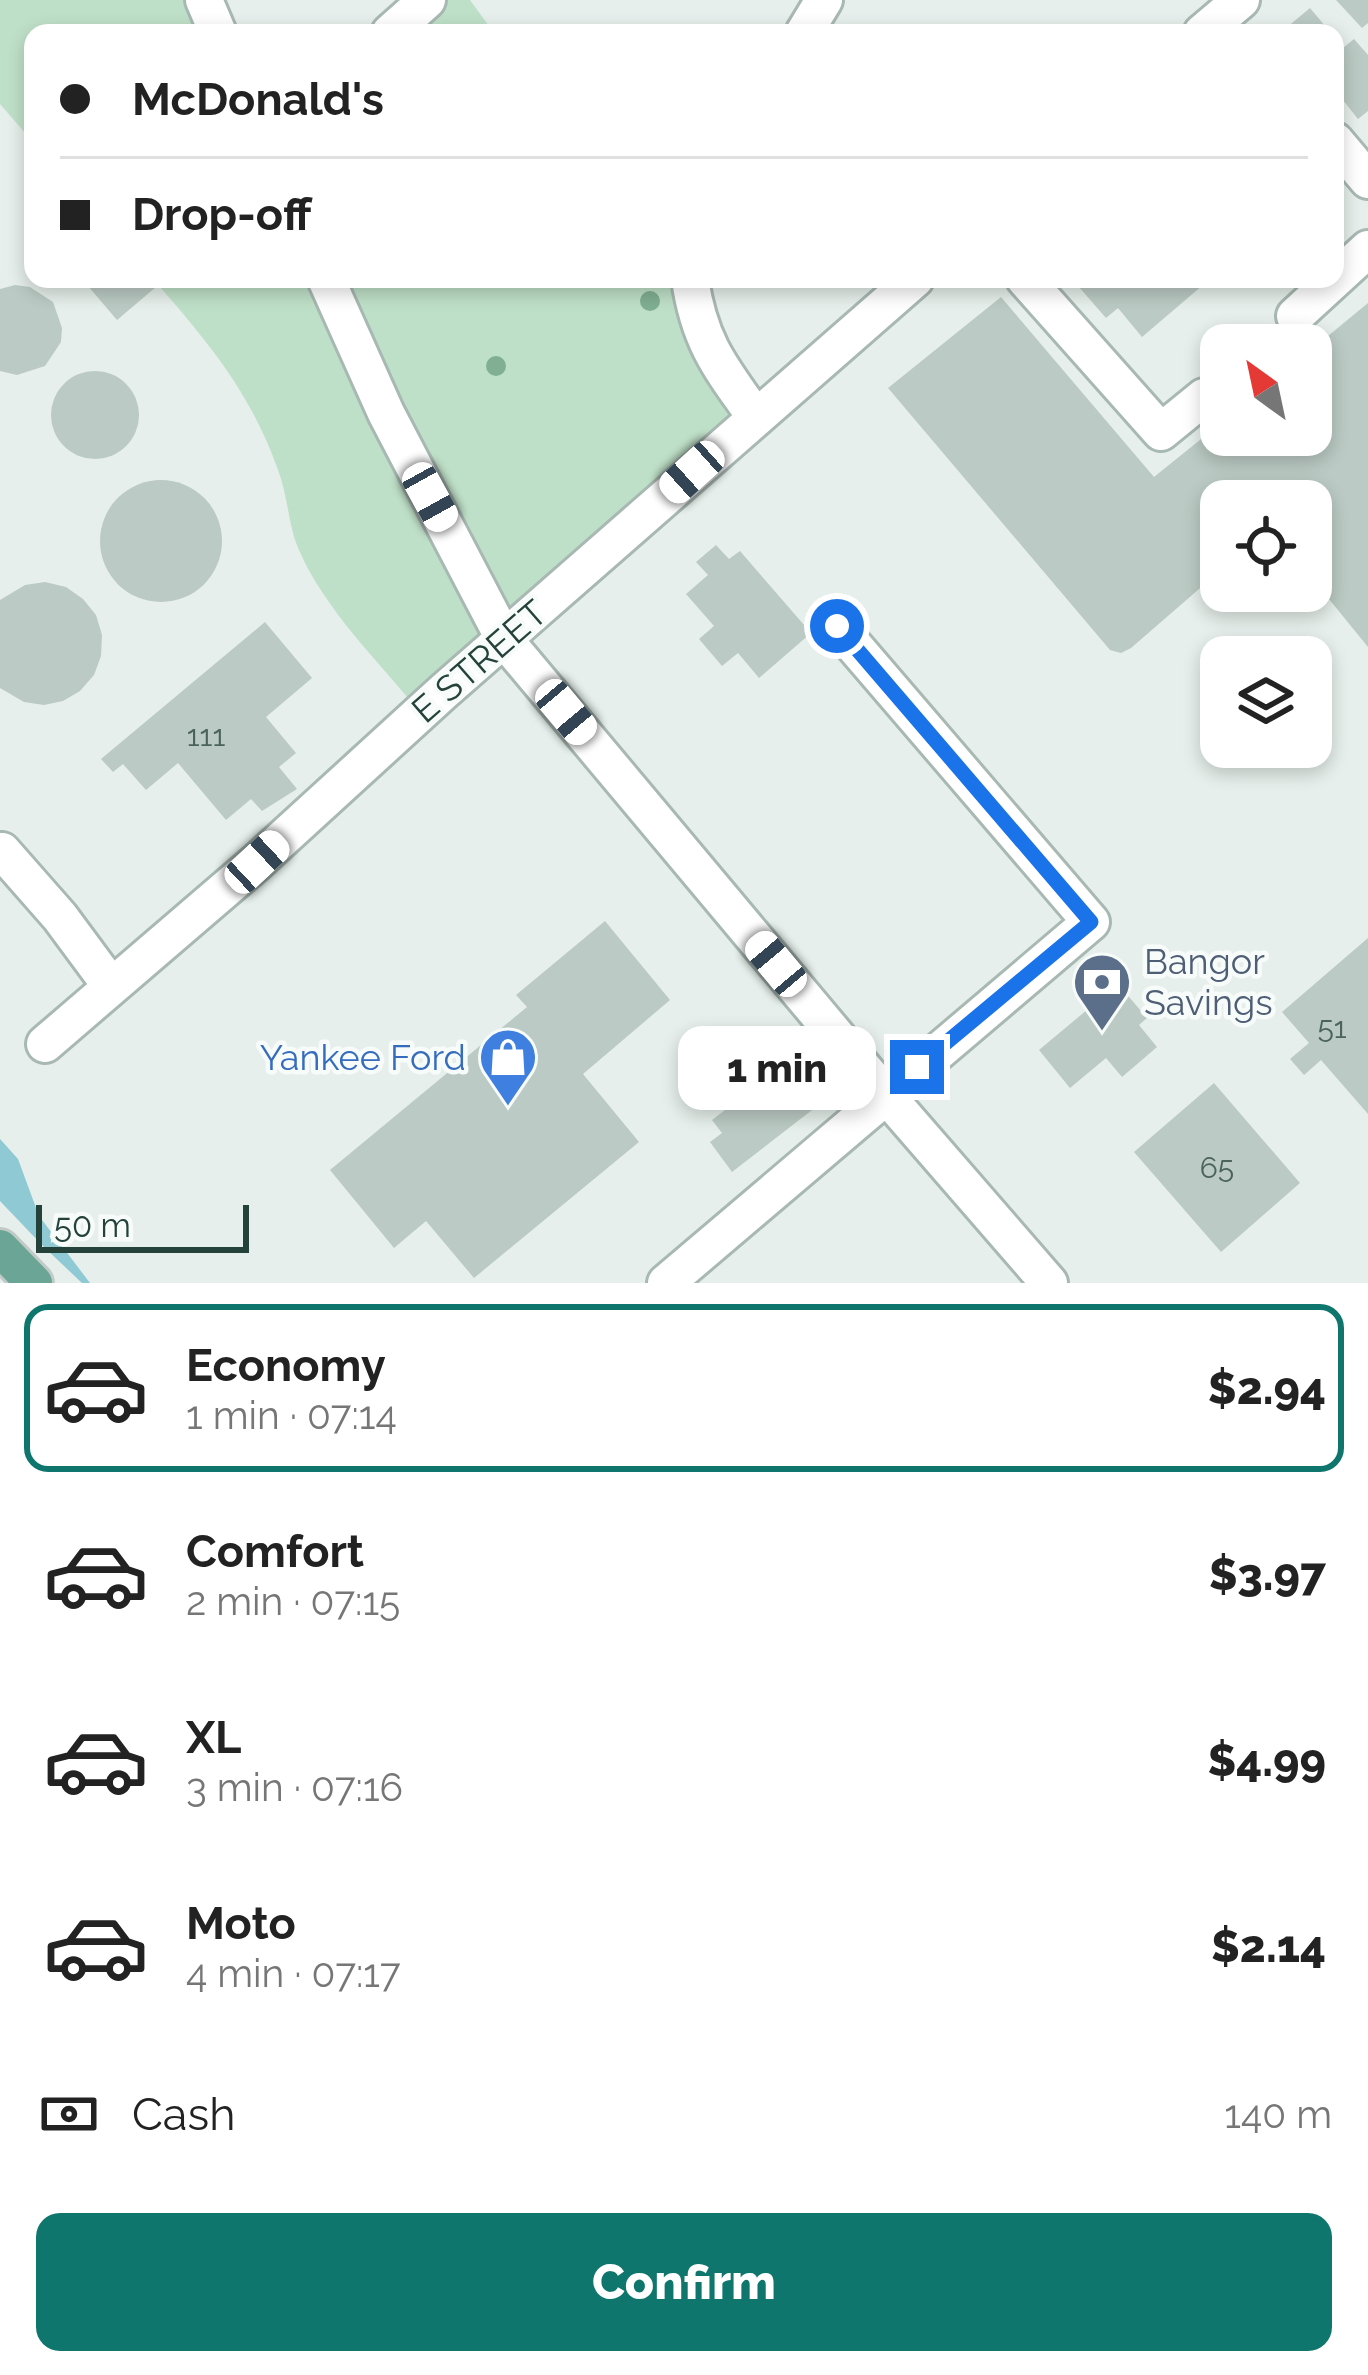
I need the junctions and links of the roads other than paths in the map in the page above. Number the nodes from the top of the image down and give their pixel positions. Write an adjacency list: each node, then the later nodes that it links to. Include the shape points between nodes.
1 (427, 0): 2 (street)
2 (400, 24)
3 (1344, 152): 4 (street)
4 (1368, 180)
5 (1368, 249): 6 (street)
6 (1344, 271)
7 (330, 288): 16 (street)
8 (691, 288): 14 (street, via 697,323)
9 (904, 288): 14 (street, E STREET)
10 (1032, 288): 13 (street, via 1161,432)
11 (1326, 288): 12 (street)
12 (1295, 316)
13 (1200, 400)
14 (755, 416): 16 (street, E STREET)
15 (837, 626): 20 (street, via 1091,922)
16 (504, 639): 18 (street, E STREET); 20 (street)
17 (2, 851): 18 (street)
18 (111, 986): 19 (street, E STREET)
19 (45, 1044)
20 (885, 1094): 23 (street); 24 (street)
21 (0, 1248): 22 (main road)
22 (34, 1283)
23 (666, 1283)
24 (1048, 1283)

